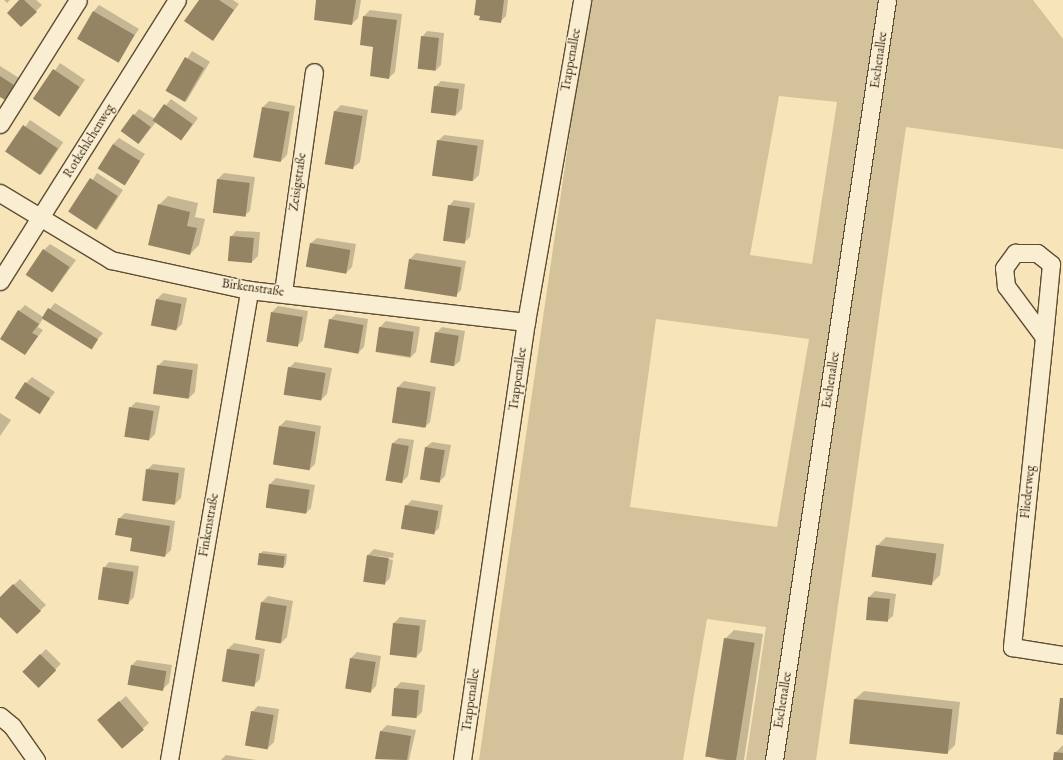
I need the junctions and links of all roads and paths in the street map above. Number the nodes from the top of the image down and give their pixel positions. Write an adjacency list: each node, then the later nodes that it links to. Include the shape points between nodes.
1 (78, 0): 6 (street)
2 (177, 0): 8 (street, Rotkehlchenweg)
3 (582, 0): 12 (street, Trappenallee)
4 (887, 0): 19 (street, Eschenallee)
5 (314, 72): 11 (street, Zeisigstraße)
6 (0, 124)
7 (0, 193): 8 (street, Birkenstraße)
8 (41, 217): 9 (street, Rotkehlchenweg); 10 (street, Birkenstraße, via 111,260)
9 (0, 281)
10 (249, 290): 11 (street, Birkenstraße); 17 (street, Finkenstraße)
11 (283, 292): 12 (street, Birkenstraße)
12 (526, 322): 18 (street, Trappenallee)
13 (1044, 337): 14 (street, Fliederweg, via 1012,647)
14 (1063, 655)
15 (0, 716): 16 (street, via 12,726)
16 (36, 760)
17 (170, 760)
18 (462, 760)
19 (774, 760)

